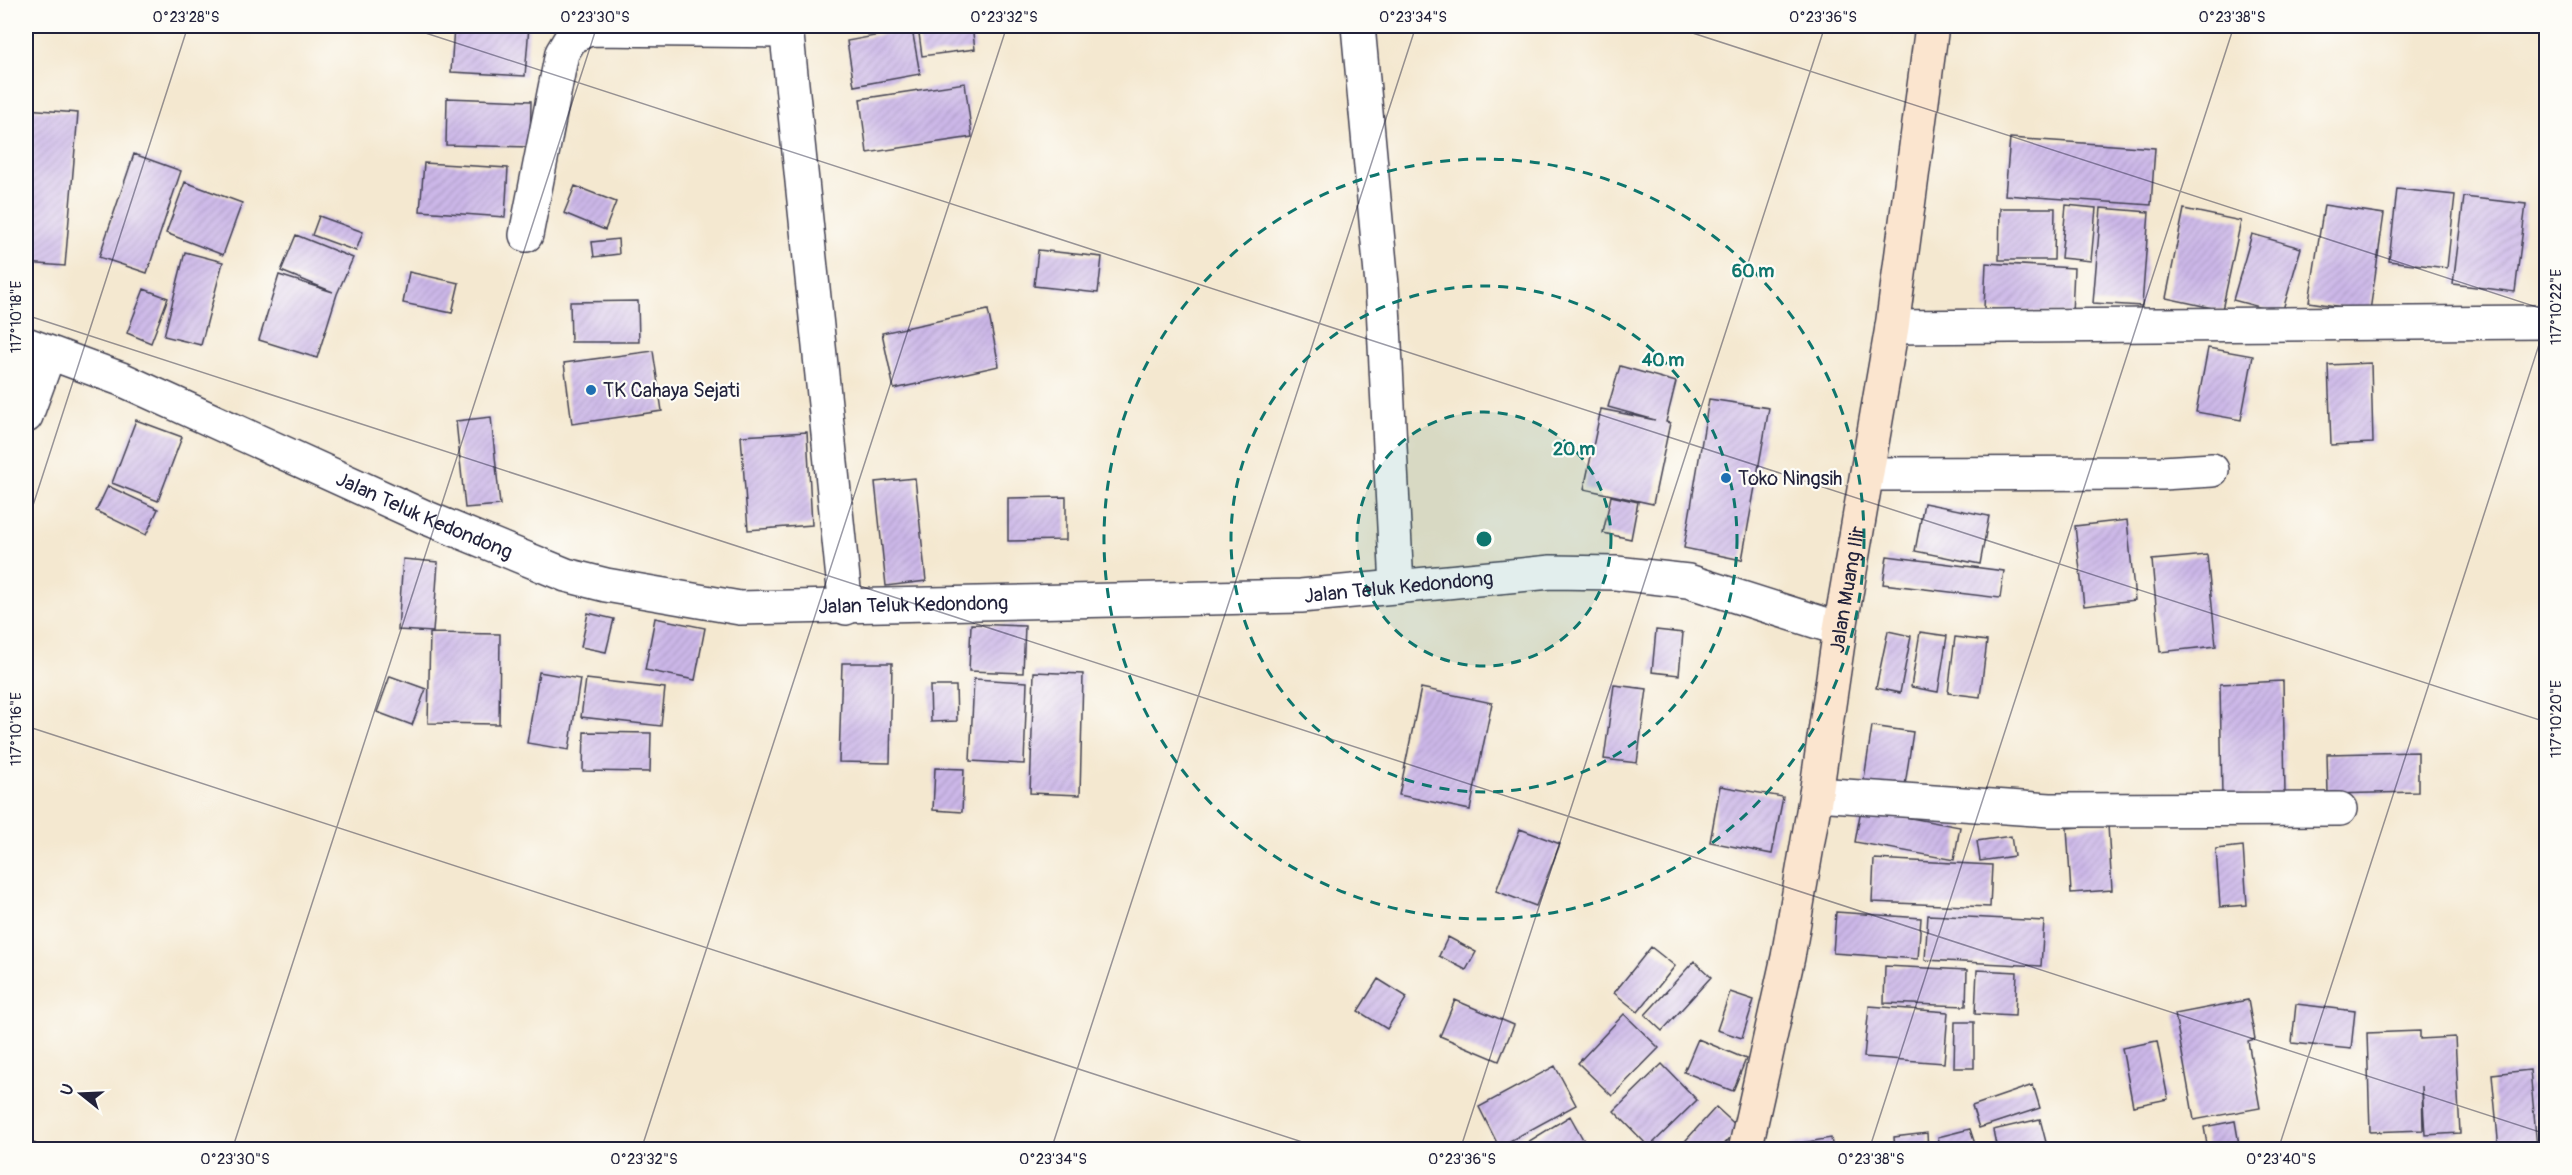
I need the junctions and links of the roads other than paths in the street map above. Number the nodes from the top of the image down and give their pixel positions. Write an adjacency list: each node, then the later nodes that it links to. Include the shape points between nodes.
1 (1358, 26): 11 (street, via 1382,285)
2 (1932, 26): 6 (main road, Jalan Muang Ilir)
3 (786, 28): 4 (street, via 588,29 571,38 562,52); 12 (street)
4 (526, 234)
5 (2547, 322): 6 (street)
6 (1892, 327): 10 (main road, Jalan Muang Ilir)
7 (37, 349): 8 (street); 12 (street, Jalan Teluk Kedondong, via 121,380 427,518 566,575 740,608)
8 (26, 416)
9 (2212, 470): 10 (street)
10 (1867, 474): 13 (main road, Jalan Muang Ilir)
11 (1397, 587): 12 (street, Jalan Teluk Kedondong, via 1301,596); 13 (street, Jalan Teluk Kedondong, via 1551,572 1616,573 1688,581)
12 (846, 608)
13 (1840, 630): 14 (main road, Jalan Muang Ilir)
14 (1816, 794): 15 (street, via 2050,810); 16 (main road, Jalan Muang Ilir, via 1788,957)
15 (2340, 809)
16 (1745, 1149)

